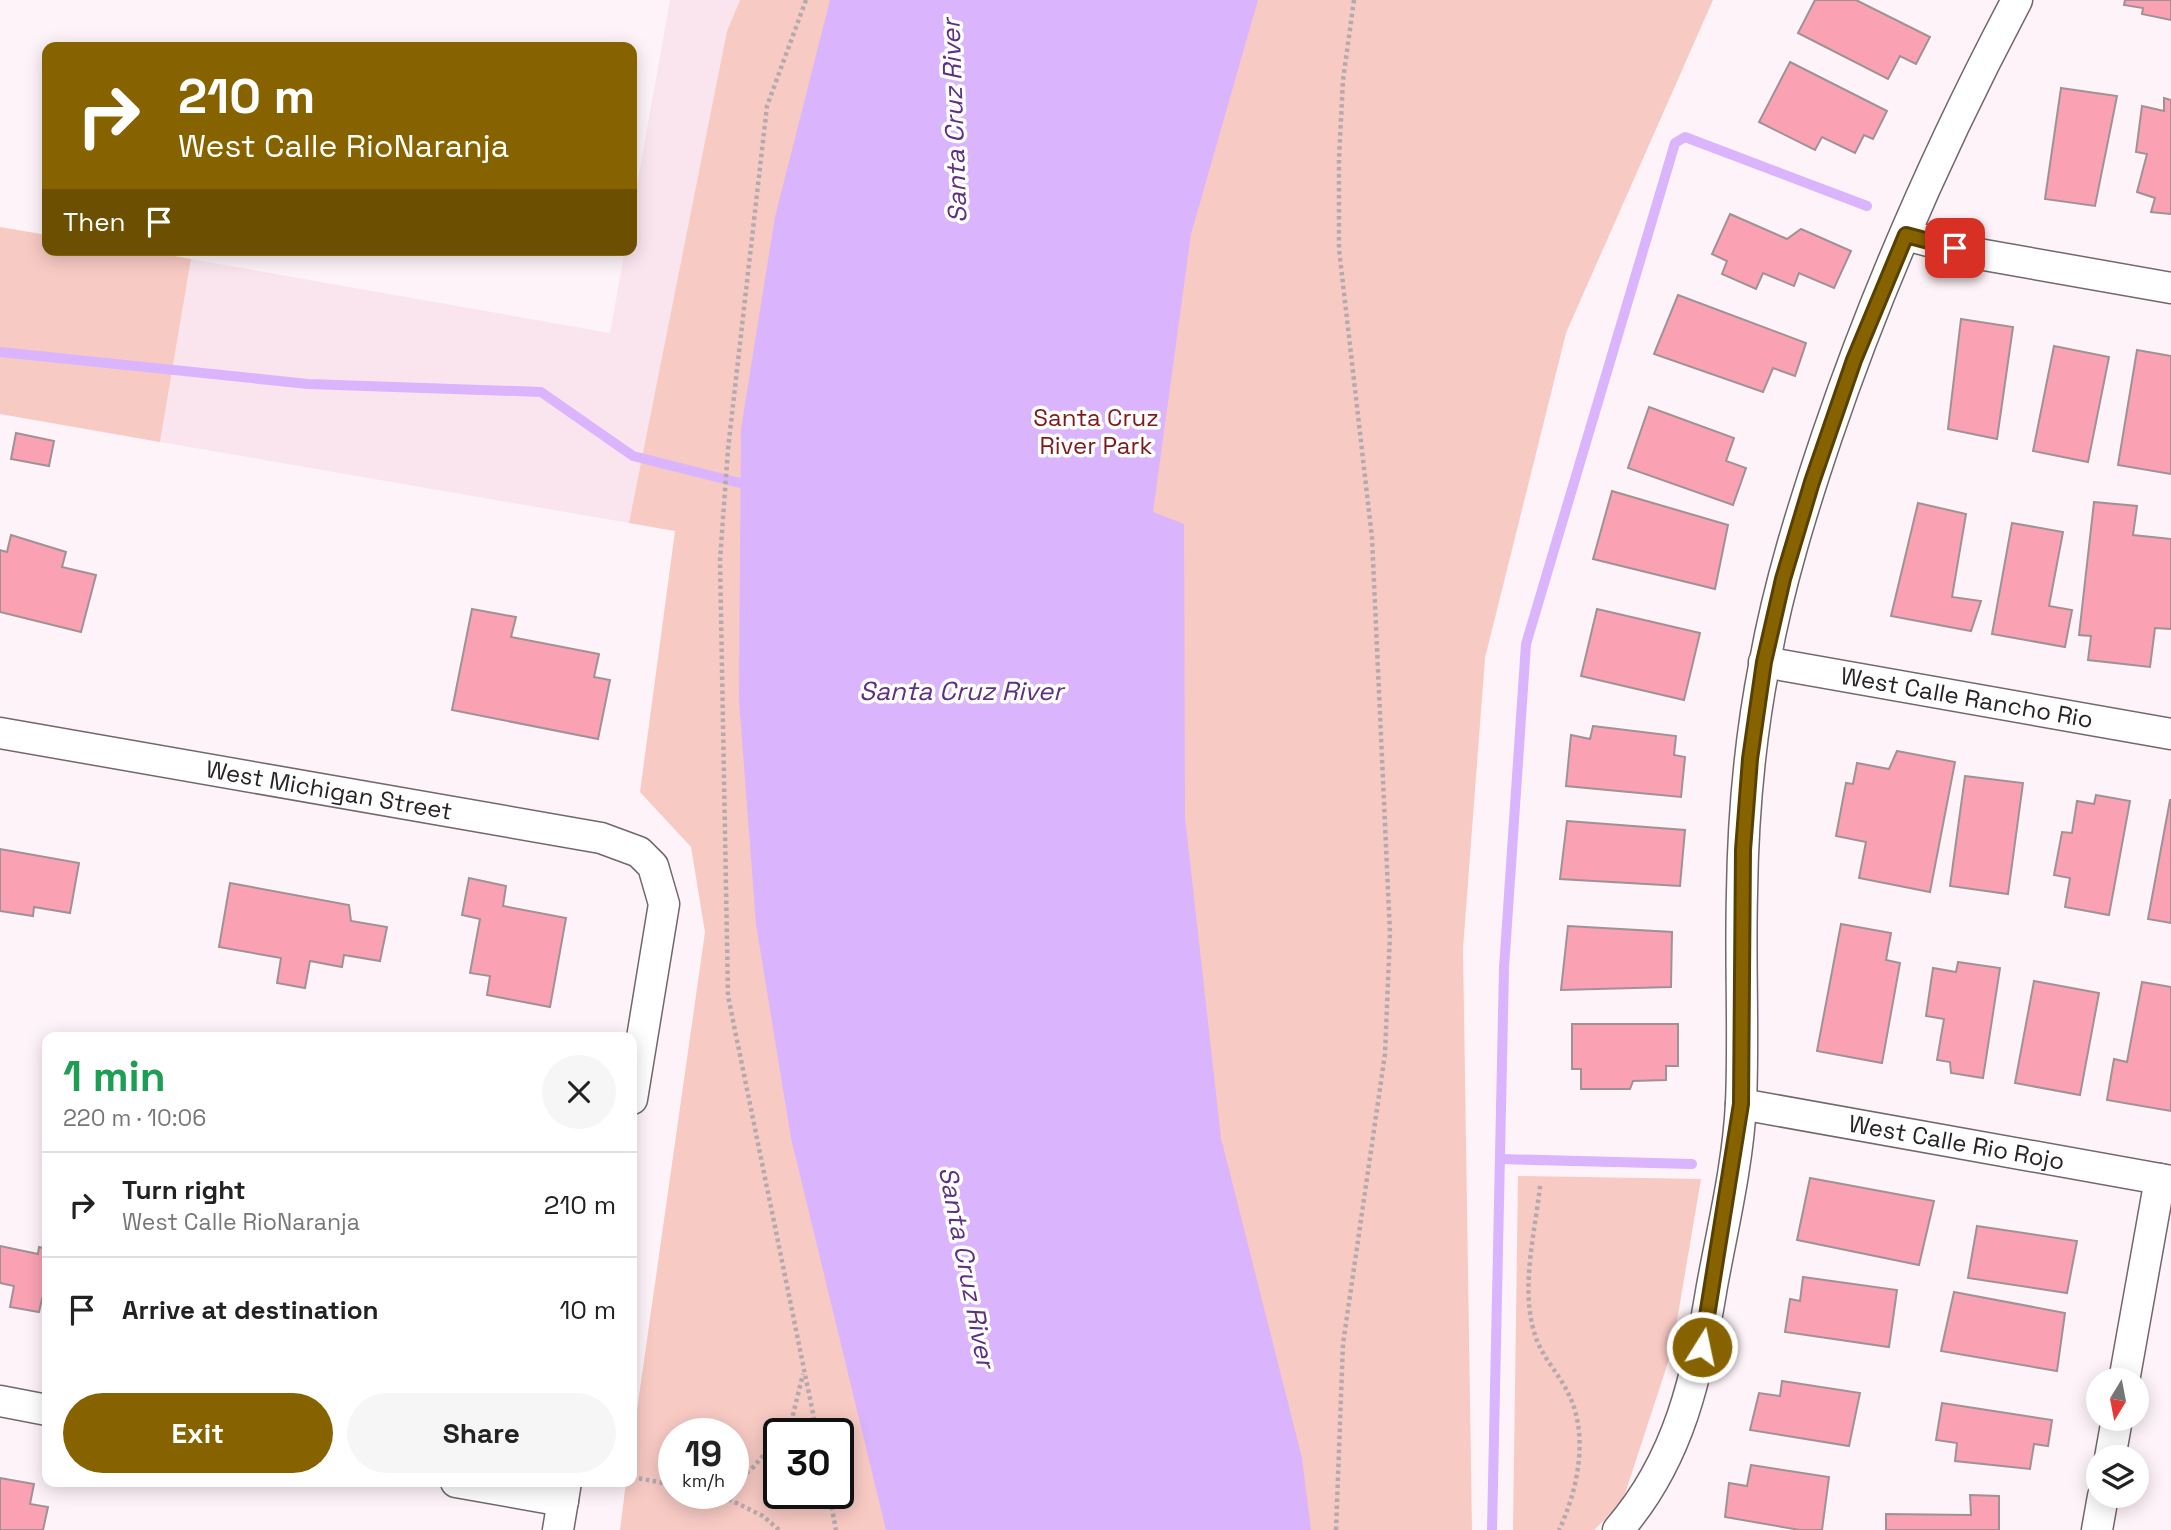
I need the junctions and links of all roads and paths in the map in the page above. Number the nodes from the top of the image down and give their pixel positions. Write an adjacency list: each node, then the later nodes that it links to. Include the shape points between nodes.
1 (806, 0): 14 (path, via 767,106 720,560 728,996)
2 (1354, 0): 31 (path, via 1343,80 1339,249 1371,526 1390,934 1385,1054 1343,1345)
3 (2017, 0): 4 (street, via 1954,124)
4 (1906, 235): 5 (street, via 1973,253); 6 (street, via 1854,360 1812,482)
5 (2171, 288)
6 (1764, 662): 8 (street, West Calle Rancho Rio); 10 (street, via 1743,850)
7 (0, 733): 9 (street, West Michigan Street, via 601,838 639,852 653,866 664,904)
8 (2171, 734)
9 (637, 1069)
10 (1741, 1104): 11 (street, West Calle Rio Rojo); 33 (street, via 1702,1347 1684,1418 1657,1476)
11 (2166, 1180): 13 (street)
12 (1539, 1186): 32 (path, via 1528,1299 1535,1337 1569,1394 1577,1425 1579,1461 1572,1503)
13 (2127, 1368)
14 (804, 1370): 17 (path); 18 (path)
15 (0, 1401): 16 (street)
16 (42, 1409)
17 (792, 1418)
18 (814, 1418)
19 (763, 1455): 20 (path)
20 (749, 1471)
21 (637, 1478): 22 (path)
22 (658, 1482)
23 (510, 1487): 24 (street)
24 (564, 1492): 28 (street)
25 (2101, 1508): 34 (street)
26 (748, 1509): 29 (path)
27 (832, 1509): 30 (path)
28 (558, 1530)
29 (779, 1530)
30 (836, 1530)
31 (1336, 1530)
32 (1559, 1530)
33 (1618, 1530)
34 (2098, 1530)

